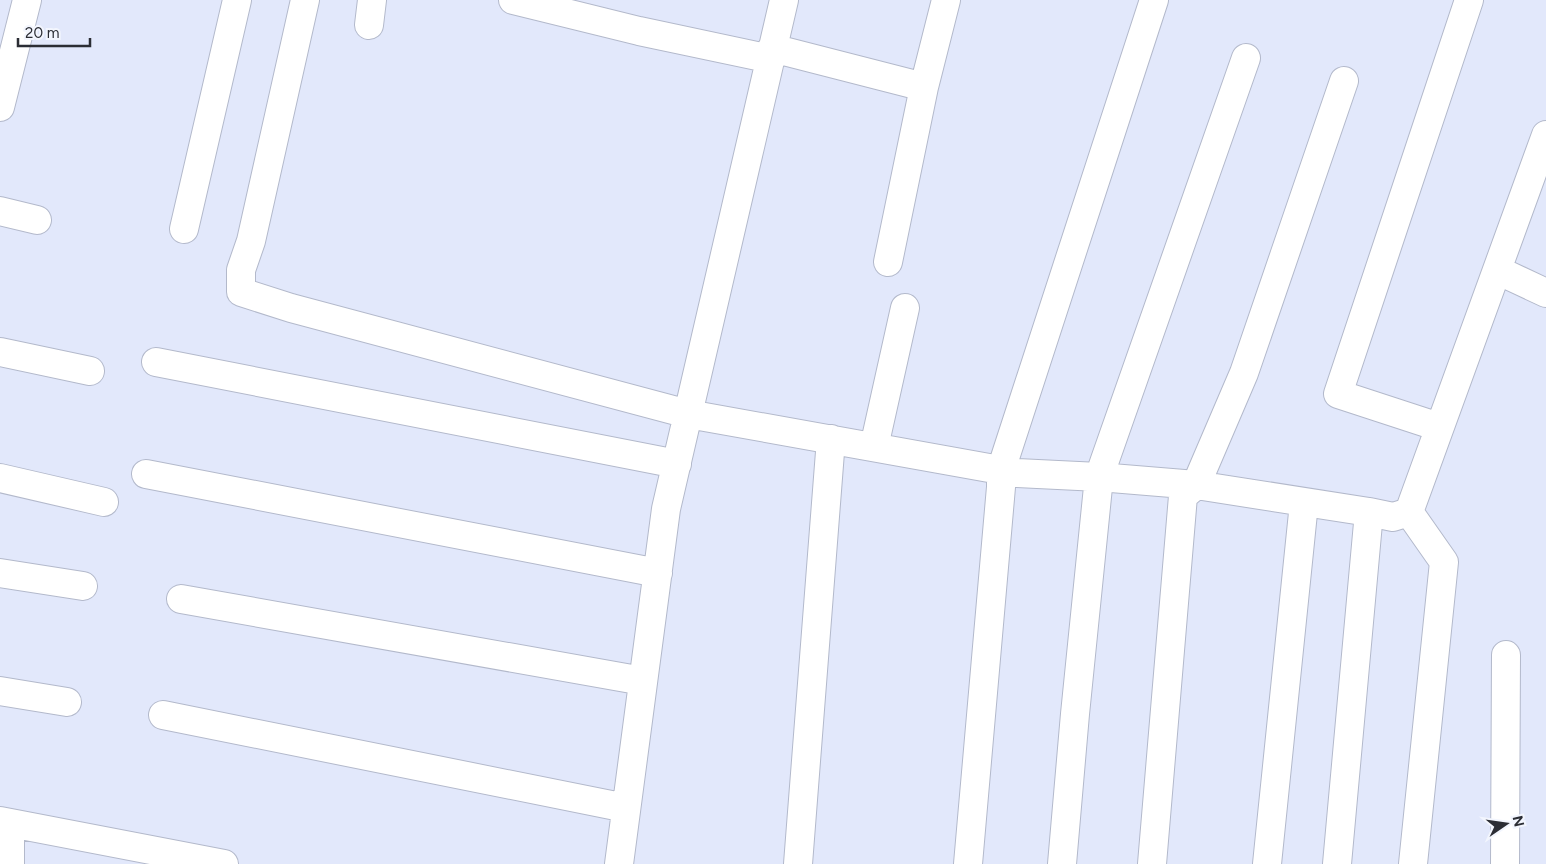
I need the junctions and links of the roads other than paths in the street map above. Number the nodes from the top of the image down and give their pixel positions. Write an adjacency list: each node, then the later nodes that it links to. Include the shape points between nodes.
1 (26, 0): 13 (street)
2 (237, 0): 17 (street)
3 (305, 0): 25 (street, via 251,241 241,270 241,292)
4 (513, 0): 9 (street, via 639,31)
5 (784, 0): 9 (street)
6 (946, 0): 12 (street)
7 (1154, 0): 30 (street)
8 (1469, 0): 26 (street, via 1338,394)
9 (772, 54): 12 (street); 25 (street)
10 (1246, 58): 32 (street)
11 (1344, 82): 34 (street, via 1244,373)
12 (924, 87): 18 (street)
13 (0, 107)
14 (1546, 135): 19 (street)
15 (0, 211): 16 (street)
16 (37, 220)
17 (184, 229)
18 (888, 262)
19 (1497, 270): 20 (street); 26 (street)
20 (1546, 293)
21 (905, 308): 28 (street)
22 (0, 352): 24 (street)
23 (156, 362): 29 (street)
24 (90, 371)
25 (688, 414): 27 (street); 29 (street)
26 (1440, 427): 38 (street)
27 (831, 439): 28 (street); 53 (street)
28 (874, 447): 30 (street)
29 (676, 464): 40 (street, via 666,509)
30 (1001, 470): 32 (street); 54 (street)
31 (146, 474): 40 (street)
32 (1099, 477): 34 (street); 55 (street)
33 (0, 478): 35 (street)
34 (1196, 485): 36 (street); 56 (street, via 1183,496)
35 (104, 502)
36 (1304, 503): 37 (street); 57 (street)
37 (1369, 512): 38 (street, via 1393,517); 58 (street)
38 (1409, 512): 59 (street, via 1444,562)
39 (0, 573): 41 (street)
40 (658, 573): 44 (street)
41 (83, 586)
42 (181, 599): 44 (street)
43 (1506, 654): 60 (street)
44 (643, 682): 48 (street)
45 (0, 691): 46 (street)
46 (67, 702)
47 (163, 715): 48 (street)
48 (626, 808): 52 (street)
49 (5, 822): 50 (street); 51 (street)
50 (10, 864)
51 (224, 864)
52 (619, 864)
53 (798, 864)
54 (968, 864)
55 (1062, 864)
56 (1152, 864)
57 (1267, 864)
58 (1336, 864)
59 (1412, 864)
60 (1505, 864)

